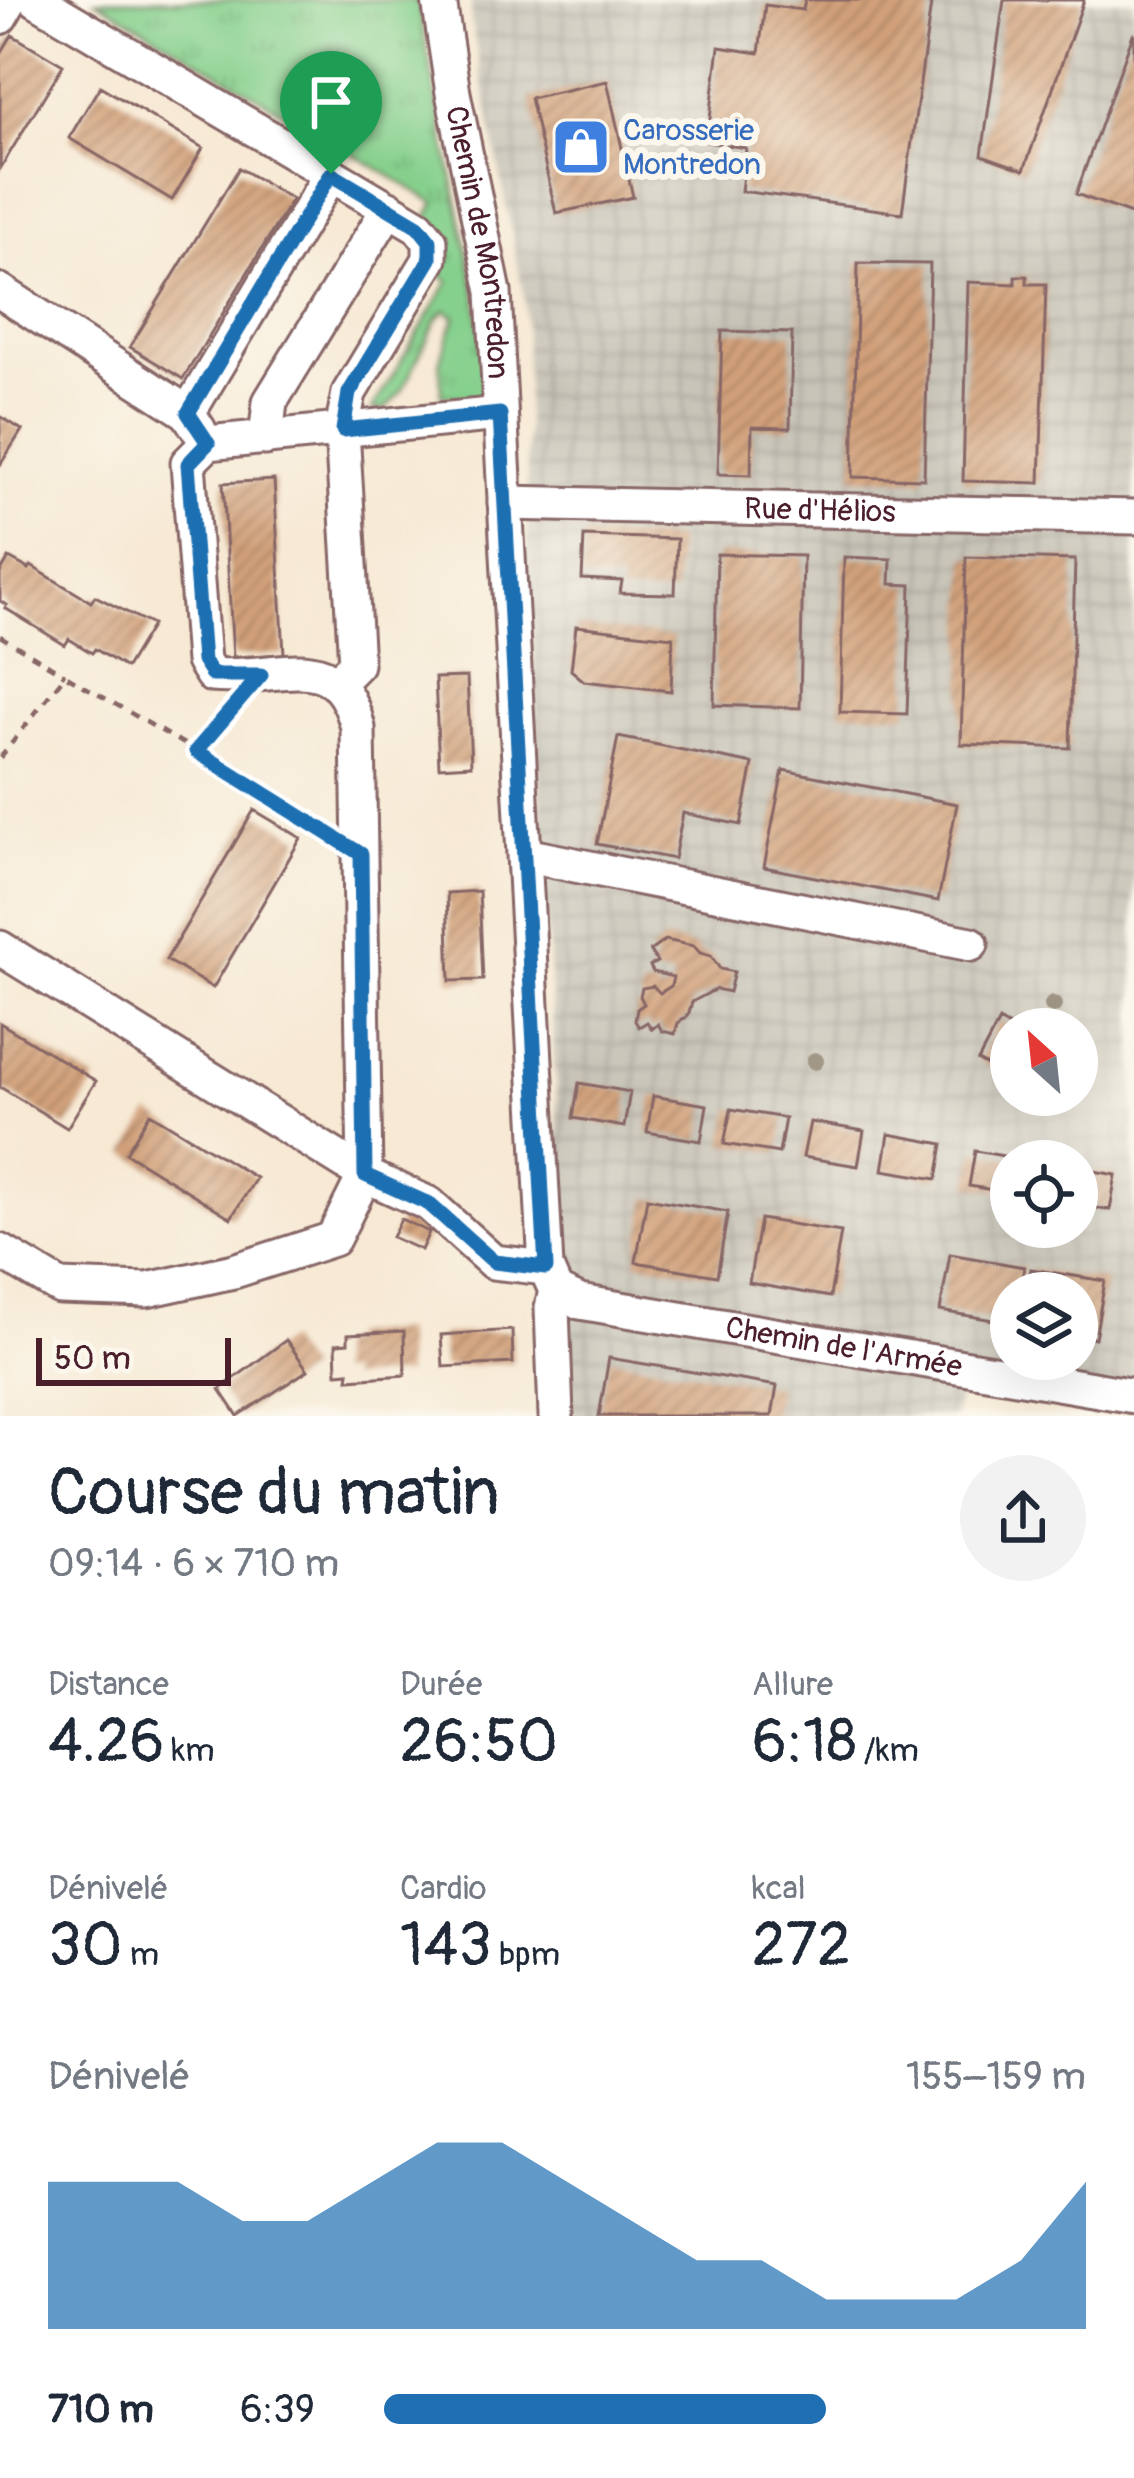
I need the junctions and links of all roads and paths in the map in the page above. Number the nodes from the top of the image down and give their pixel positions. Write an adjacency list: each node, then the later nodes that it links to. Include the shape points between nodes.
1 (10, 0): 4 (street)
2 (37, 0): 5 (street)
3 (439, 0): 9 (street, Chemin de Montredon, via 494,292)
4 (0, 17)
5 (331, 174): 6 (street); 8 (street)
6 (389, 208): 10 (street, via 418,226 430,241 430,259 349,393); 11 (street, via 270,402)
7 (0, 291): 8 (street)
8 (188, 413): 12 (street)
9 (500, 414): 10 (street); 13 (street, Chemin de Montredon)
10 (343, 430): 11 (street); 18 (street, via 356,664)
11 (266, 438): 12 (street)
12 (208, 443): 17 (street, via 188,464 203,661 212,675)
13 (505, 503): 14 (street, Rue d'Hélios); 22 (street, Chemin de Montredon)
14 (1134, 517)
15 (0, 636): 16 (path)
16 (64, 675): 19 (path); 20 (path)
17 (261, 675): 18 (street, via 322,671); 19 (path)
18 (338, 682): 21 (street, via 358,728)
19 (196, 751): 21 (path)
20 (0, 758)
21 (361, 854): 25 (street)
22 (525, 855): 23 (street); 27 (street, Chemin de Montredon)
23 (971, 944)
24 (0, 948): 25 (street, Chemin de l'Armée)
25 (365, 1175): 26 (street, via 333,1239 191,1281 147,1290 60,1287); 27 (street, Chemin de l'Armée, via 429,1204 494,1262)
26 (0, 1251)
27 (551, 1280): 28 (street, Chemin de l'Armée, via 580,1302); 29 (street, Chemin de Montredon)
28 (1134, 1396)
29 (556, 1416)

